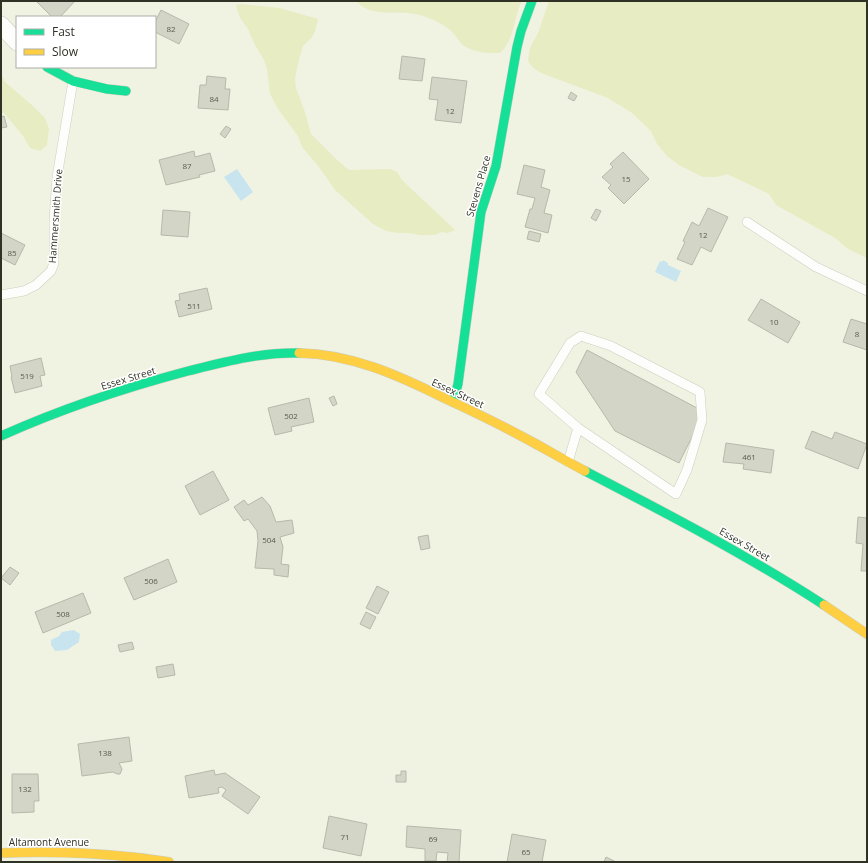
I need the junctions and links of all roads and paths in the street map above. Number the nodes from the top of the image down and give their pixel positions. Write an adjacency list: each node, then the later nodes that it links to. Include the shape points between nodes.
1 (532, 1): 10 (main road, Stevens Place, via 522,25 496,166 481,212 458,384)
2 (1, 25): 3 (street)
3 (16, 41)
4 (49, 68): 5 (main road)
5 (73, 82): 6 (main road); 9 (lane, Hammersmith Drive, via 57,177 54,263 51,271 36,285 24,291)
6 (126, 91)
7 (747, 222): 8 (lane, via 816,267)
8 (867, 291)
9 (1, 295)
10 (453, 402): 12 (main road, Essex Street, via 365,364 333,356 291,352 224,362 151,381 85,403); 13 (main road, Essex Street)
11 (578, 428): 13 (lane); 14 (lane); 14 (lane, via 539,394 570,343 581,336 611,346 700,392 702,420 687,470)
12 (1, 436)
13 (568, 462): 14 (main road, Essex Street)
14 (671, 504): 15 (main road, Essex Street, via 713,538 794,585)
15 (867, 634)
16 (1, 853): 17 (main road, Altamont Avenue, via 72,851 136,856)
17 (169, 862)

